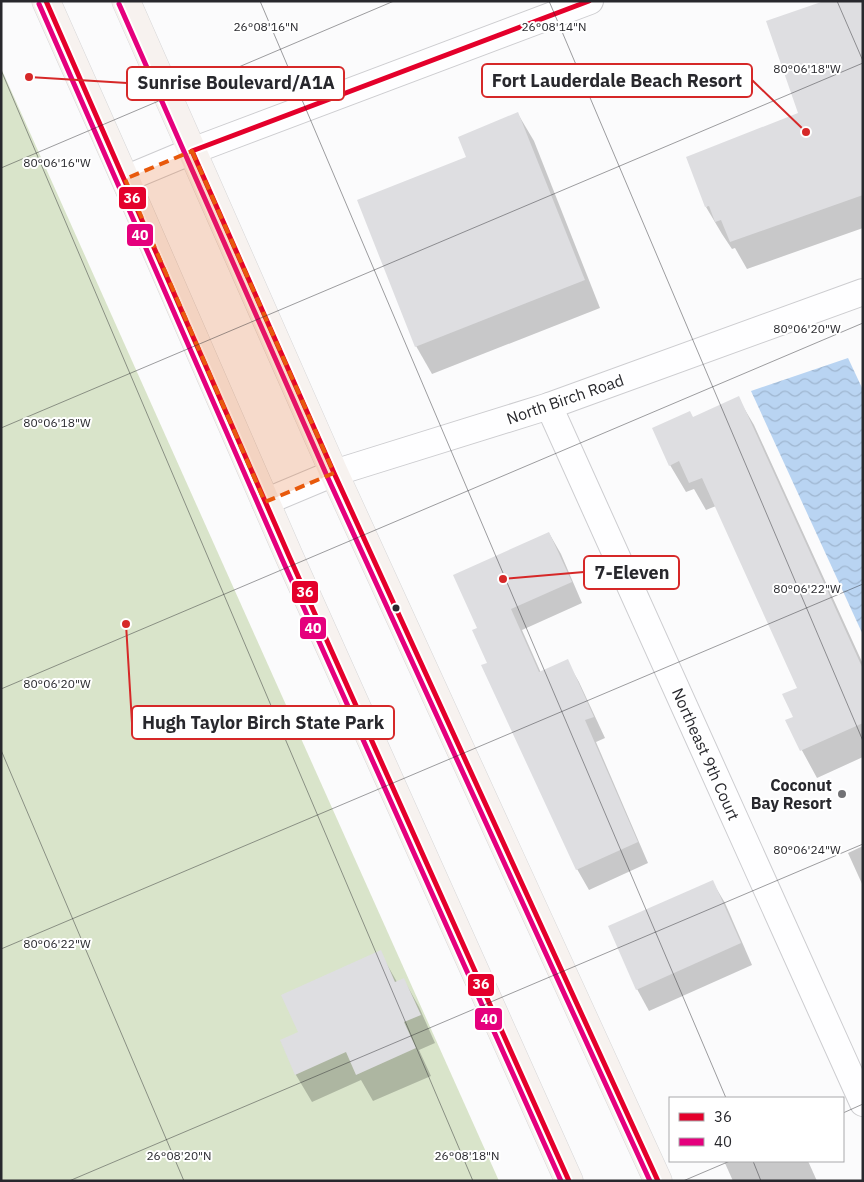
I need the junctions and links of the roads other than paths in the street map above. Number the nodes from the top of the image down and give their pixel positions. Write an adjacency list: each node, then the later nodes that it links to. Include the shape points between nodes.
1 (46, 1): 5 (main road)
2 (126, 1): 4 (main road)
3 (590, 1): 4 (street)
4 (192, 151): 5 (street); 8 (main road)
5 (126, 179): 9 (main road)
6 (863, 292): 7 (street, North Birch Road)
7 (549, 406): 8 (street, North Birch Road); 10 (street, Northeast 9th Court)
8 (334, 473): 9 (street, North Birch Road); 12 (main road)
9 (265, 502): 11 (main road)
10 (863, 1103)
11 (569, 1181)
12 (658, 1181)

